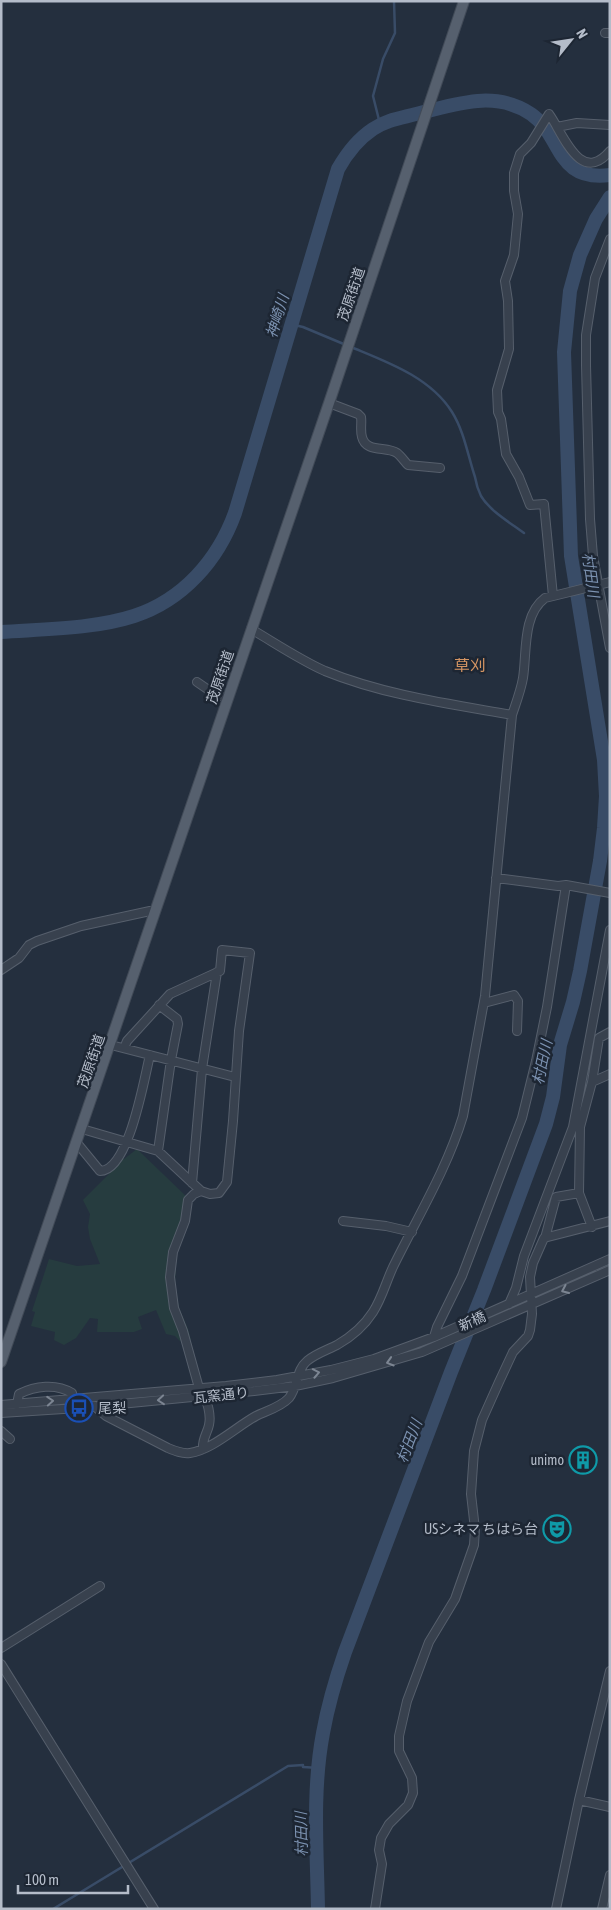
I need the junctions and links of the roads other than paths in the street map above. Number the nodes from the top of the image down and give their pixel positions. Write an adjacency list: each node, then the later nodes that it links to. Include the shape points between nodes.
1 (464, 1): 7 (main road, 茂原街道)
2 (610, 125): 3 (street, via 577,123)
3 (557, 127): 4 (street, via 570,151 583,161 599,161); 11 (street, via 549,114 532,143 520,154 514,173 518,214 514,255 506,281 509,349 497,394 506,454 530,505 544,504)
4 (610, 151)
5 (610, 238): 6 (street)
6 (607, 254): 10 (street, via 595,278 586,336 590,519)
7 (329, 403): 8 (street, via 358,414 366,445 397,453 408,465); 12 (main road, 茂原街道)
8 (440, 468)
9 (610, 582): 10 (street)
10 (599, 585): 11 (street); 13 (street)
11 (553, 596): 16 (street, via 540,602 529,624 523,679)
12 (251, 629): 15 (main road, 茂原街道); 16 (street, via 324,670 370,686)
13 (610, 648)
14 (197, 682): 15 (street, via 213,694)
15 (227, 698): 20 (main road, 茂原街道)
16 (512, 715): 17 (street)
17 (496, 878): 18 (street); 24 (street)
18 (566, 885): 19 (street); 53 (street, via 547,1007 522,1118)
19 (610, 893)
20 (154, 912): 22 (street, via 150,910 81,926 37,941); 28 (main road, 茂原街道)
21 (610, 930): 51 (street, via 573,1127 524,1256)
22 (1, 970)
23 (217, 972): 25 (street, via 170,994); 32 (street); 34 (street, via 220,971 222,950 250,954)
24 (484, 1003): 26 (street, via 514,995 518,1001); 46 (street, via 457,1135)
25 (160, 1005): 29 (street); 31 (street, via 177,1019 178,1024)
26 (517, 1031)
27 (610, 1032): 35 (street, via 599,1038)
28 (111, 1045): 29 (street); 36 (main road, 茂原街道)
29 (124, 1048): 30 (street)
30 (150, 1055): 31 (street); 38 (street)
31 (171, 1060): 32 (street); 39 (street)
32 (202, 1069): 34 (street); 40 (street)
33 (610, 1074): 35 (street)
34 (235, 1077): 41 (street, via 227,1182 219,1193)
35 (592, 1082): 42 (street, via 580,1128)
36 (82, 1129): 37 (main road, 茂原街道); 38 (street)
37 (77, 1143): 38 (street, via 100,1171 116,1162); 54 (main road, 茂原街道)
38 (128, 1143): 39 (street)
39 (158, 1152): 40 (street)
40 (192, 1183): 41 (street)
41 (201, 1191): 57 (street, via 189,1197 185,1221 173,1252 170,1277 174,1308 184,1331)
42 (579, 1193): 45 (street); 47 (street, via 556,1197)
43 (343, 1221): 46 (street)
44 (610, 1221): 45 (street)
45 (592, 1226): 47 (street)
46 (412, 1232): 55 (street, via 372,1314 354,1334 304,1363)
47 (545, 1238): 50 (street, via 533,1263)
48 (610, 1259): 50 (street)
49 (610, 1270): 52 (street, one-way to 52)
50 (530, 1295): 51 (street); 52 (street)
51 (510, 1304): 53 (street, 新橋)
52 (532, 1304): 53 (street, 新橋); 75 (street, via 528,1336 513,1352 500,1379 482,1420 474,1451 471,1494 474,1545 455,1599 429,1642 408,1701 399,1736 399,1752 412,1778 413,1792 408,1805 389,1824 381,1838 378,1850 382,1864)
53 (435, 1341): 55 (street, 瓦窯通り, one-way to 53); 56 (street, 瓦窯通り, one-way to 56, via 422,1352 357,1372)
54 (1, 1362)
55 (298, 1377): 56 (street); 57 (street, 瓦窯通り)
56 (295, 1386): 58 (street, 瓦窯通り); 66 (street, via 287,1400)
57 (199, 1388): 59 (street, 瓦窯通り)
58 (205, 1396): 62 (street, 瓦窯通り, one-way to 62); 66 (street, via 210,1424)
59 (73, 1400): 60 (street, 瓦窯通り, one-way to 59); 60 (street, via 72,1393 66,1390 44,1387 19,1394)
60 (17, 1404): 61 (street, 瓦窯通り)
61 (1, 1405)
62 (94, 1406): 63 (street, 瓦窯通り); 66 (street, via 106,1416 178,1452 189,1454)
63 (1, 1413)
64 (2, 1434): 65 (street)
65 (10, 1440)
66 (202, 1448)
67 (100, 1586): 68 (street)
68 (1, 1648)
69 (1, 1664): 74 (street)
70 (610, 1670): 71 (street)
71 (579, 1800): 72 (street); 76 (street)
72 (610, 1807)
73 (610, 1875): 77 (street)
74 (154, 1909)
75 (374, 1909)
76 (556, 1909)
77 (602, 1909)

